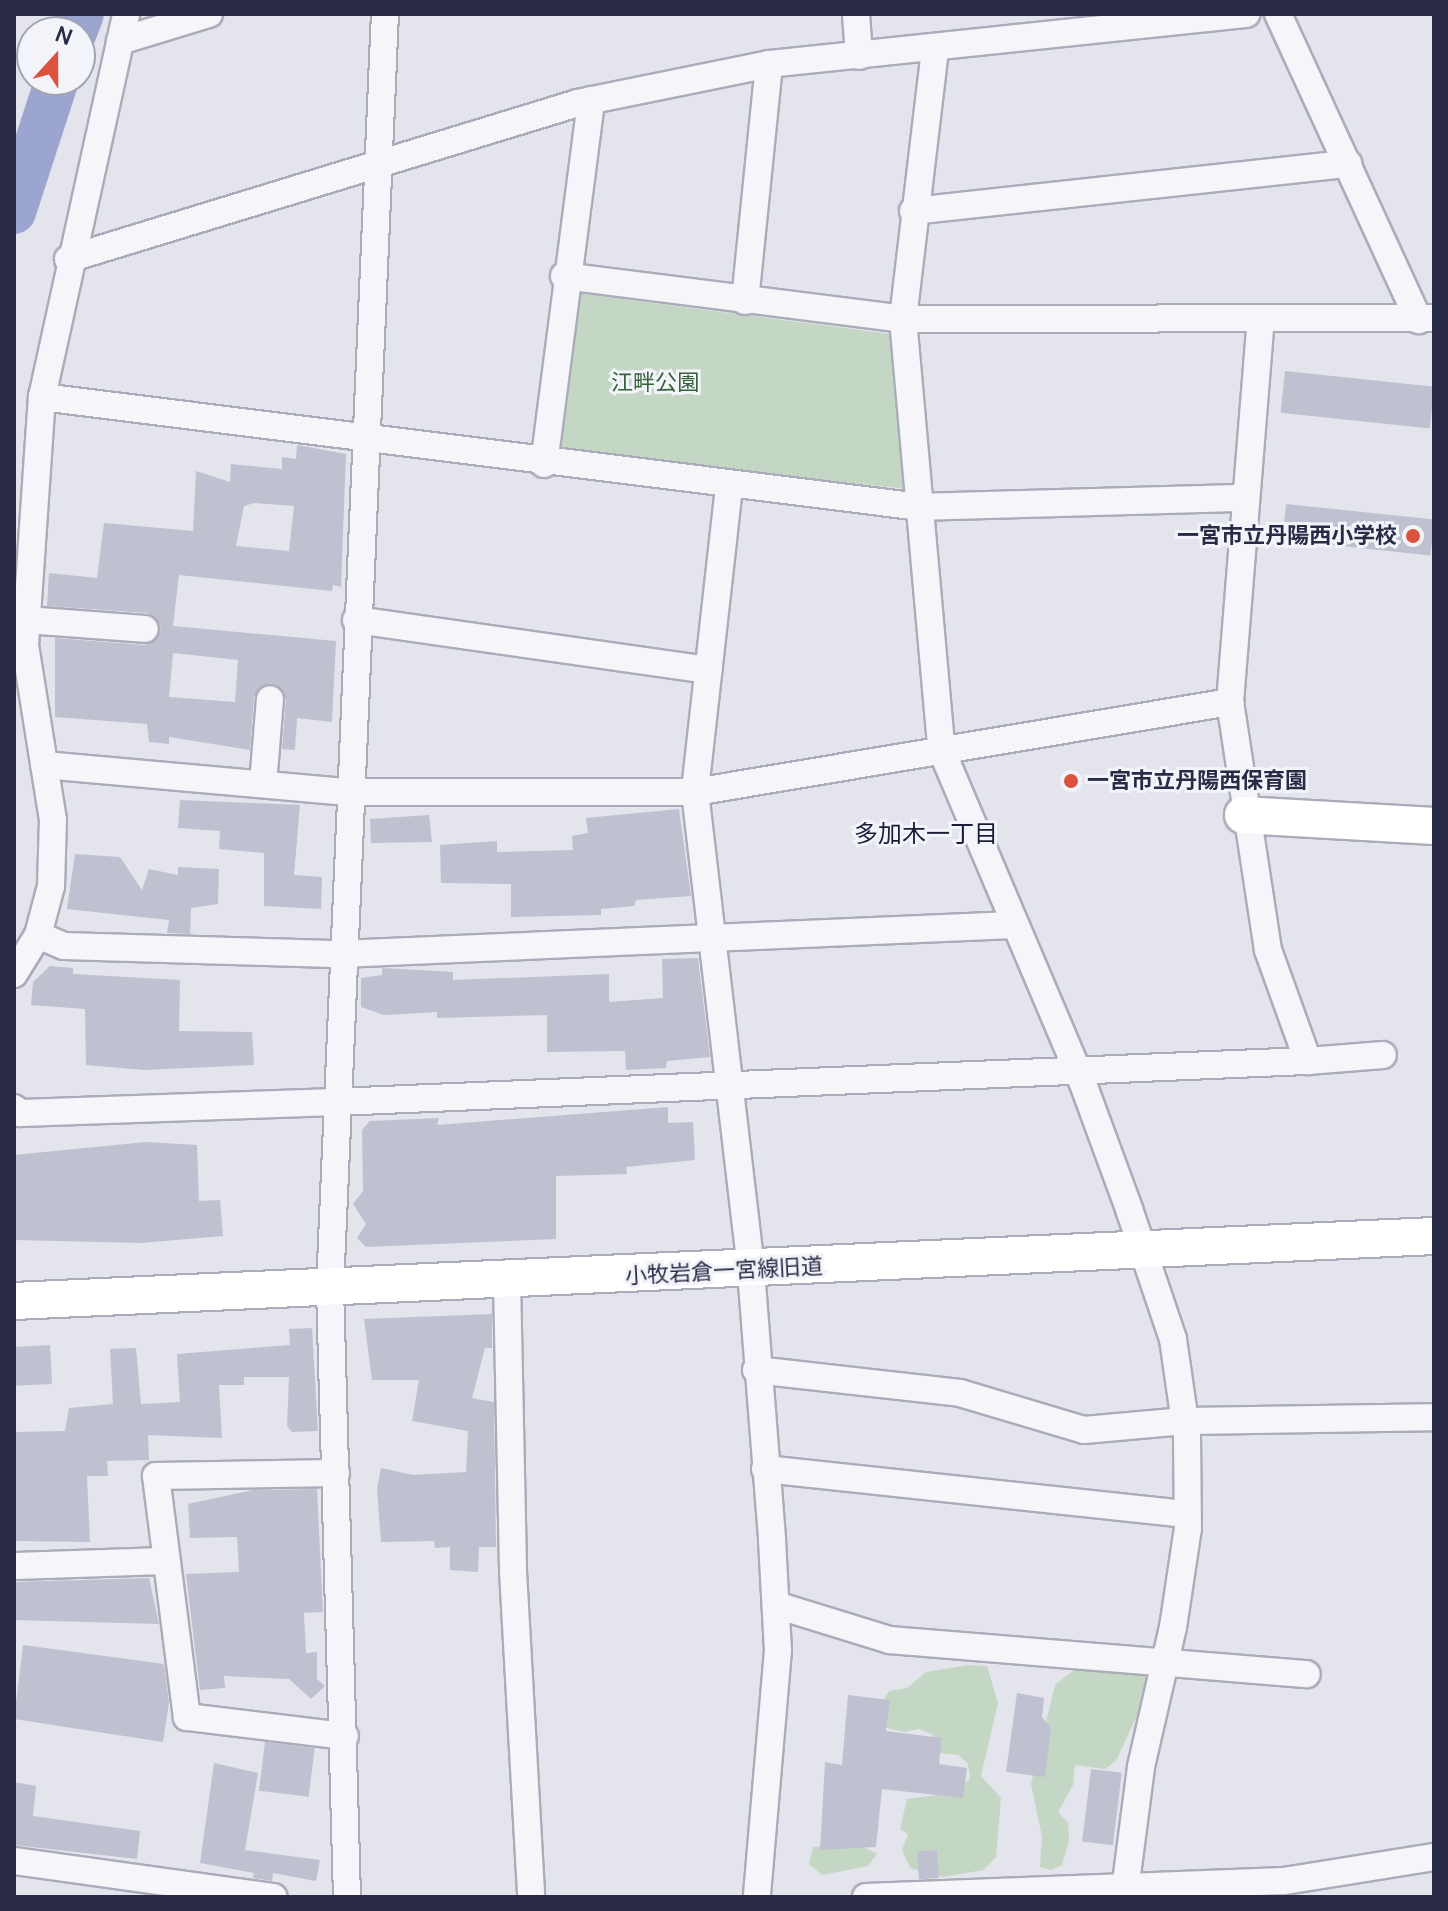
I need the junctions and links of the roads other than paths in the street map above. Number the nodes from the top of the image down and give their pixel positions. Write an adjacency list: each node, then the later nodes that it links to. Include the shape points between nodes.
1 (126, 14): 7 (street)
2 (209, 14): 7 (street)
3 (385, 14): 13 (street)
4 (856, 14): 9 (street)
5 (1246, 14): 8 (street)
6 (1278, 14): 12 (street)
7 (120, 41): 15 (street)
8 (935, 50): 9 (street); 14 (street)
9 (859, 56): 10 (street)
10 (769, 64): 11 (street); 17 (street)
11 (591, 100): 13 (street); 16 (street)
12 (1348, 164): 14 (street); 20 (street)
13 (376, 168): 15 (street); 22 (street)
14 (913, 211): 18 (street)
15 (68, 259): 21 (street)
16 (564, 276): 17 (street); 23 (street)
17 (745, 301): 18 (street)
18 (903, 319): 19 (street); 26 (street)
19 (1261, 319): 20 (street); 25 (street)
20 (1427, 319)
21 (42, 397): 22 (street); 27 (street)
22 (365, 439): 23 (street); 28 (street)
23 (544, 464): 24 (street)
24 (729, 487): 26 (street); 30 (street)
25 (1243, 498): 26 (street); 32 (street)
26 (920, 507): 33 (street)
27 (26, 620): 29 (street); 34 (street)
28 (356, 620): 30 (street); 36 (street)
29 (145, 629)
30 (708, 670): 37 (street)
31 (270, 699): 35 (street)
32 (1230, 702): 33 (street); 38 (street)
33 (941, 749): 37 (street); 40 (street)
34 (44, 765): 35 (street); 41 (street, via 53,820 52,873)
35 (263, 784): 36 (street)
36 (348, 792): 37 (street); 43 (street)
37 (695, 792): 42 (street)
38 (1243, 815): 39 (street); 46 (street, via 1268,950)
39 (1434, 826)
40 (1013, 925): 42 (street); 47 (street)
41 (38, 935): 43 (street, via 64,946); 44 (street)
42 (714, 941): 43 (street); 48 (street)
43 (341, 954): 49 (street)
44 (14, 974)
45 (1383, 1055): 46 (street)
46 (1308, 1061): 47 (street)
47 (1077, 1070): 48 (street); 52 (street)
48 (725, 1087): 49 (street); 53 (street)
49 (336, 1102): 50 (street, via 20,1113); 55 (street)
50 (14, 1108)
51 (1434, 1236): 52 (street, 小牧岩倉一宮線旧道)
52 (1143, 1251): 53 (street, 小牧岩倉一宮線旧道); 59 (street, via 1173,1339)
53 (751, 1271): 54 (street, 小牧岩倉一宮線旧道); 57 (street)
54 (507, 1281): 55 (street, 小牧岩倉一宮線旧道); 76 (street, via 513,1571)
55 (330, 1288): 56 (street, 小牧岩倉一宮線旧道); 61 (street)
56 (14, 1301)
57 (756, 1370): 59 (street, via 960,1393 1084,1430); 60 (street)
58 (1434, 1417): 59 (street)
59 (1185, 1421): 62 (street)
60 (765, 1469): 62 (street); 65 (street)
61 (336, 1473): 63 (street, via 156,1476); 68 (street)
62 (1187, 1514): 66 (street)
63 (166, 1561): 64 (street); 68 (street, via 187,1717)
64 (14, 1566)
65 (776, 1605): 66 (street, via 890,1640); 77 (street, via 778,1650)
66 (1166, 1661): 67 (street); 71 (street, via 1141,1767)
67 (1307, 1674)
68 (345, 1736): 75 (street)
69 (1434, 1857): 72 (street)
70 (14, 1861): 74 (street)
71 (1125, 1890): 72 (street); 73 (street)
72 (1202, 1891)
73 (994, 1896): 78 (street)
74 (274, 1897)
75 (347, 1897)
76 (531, 1897)
77 (757, 1897)
78 (866, 1897)

